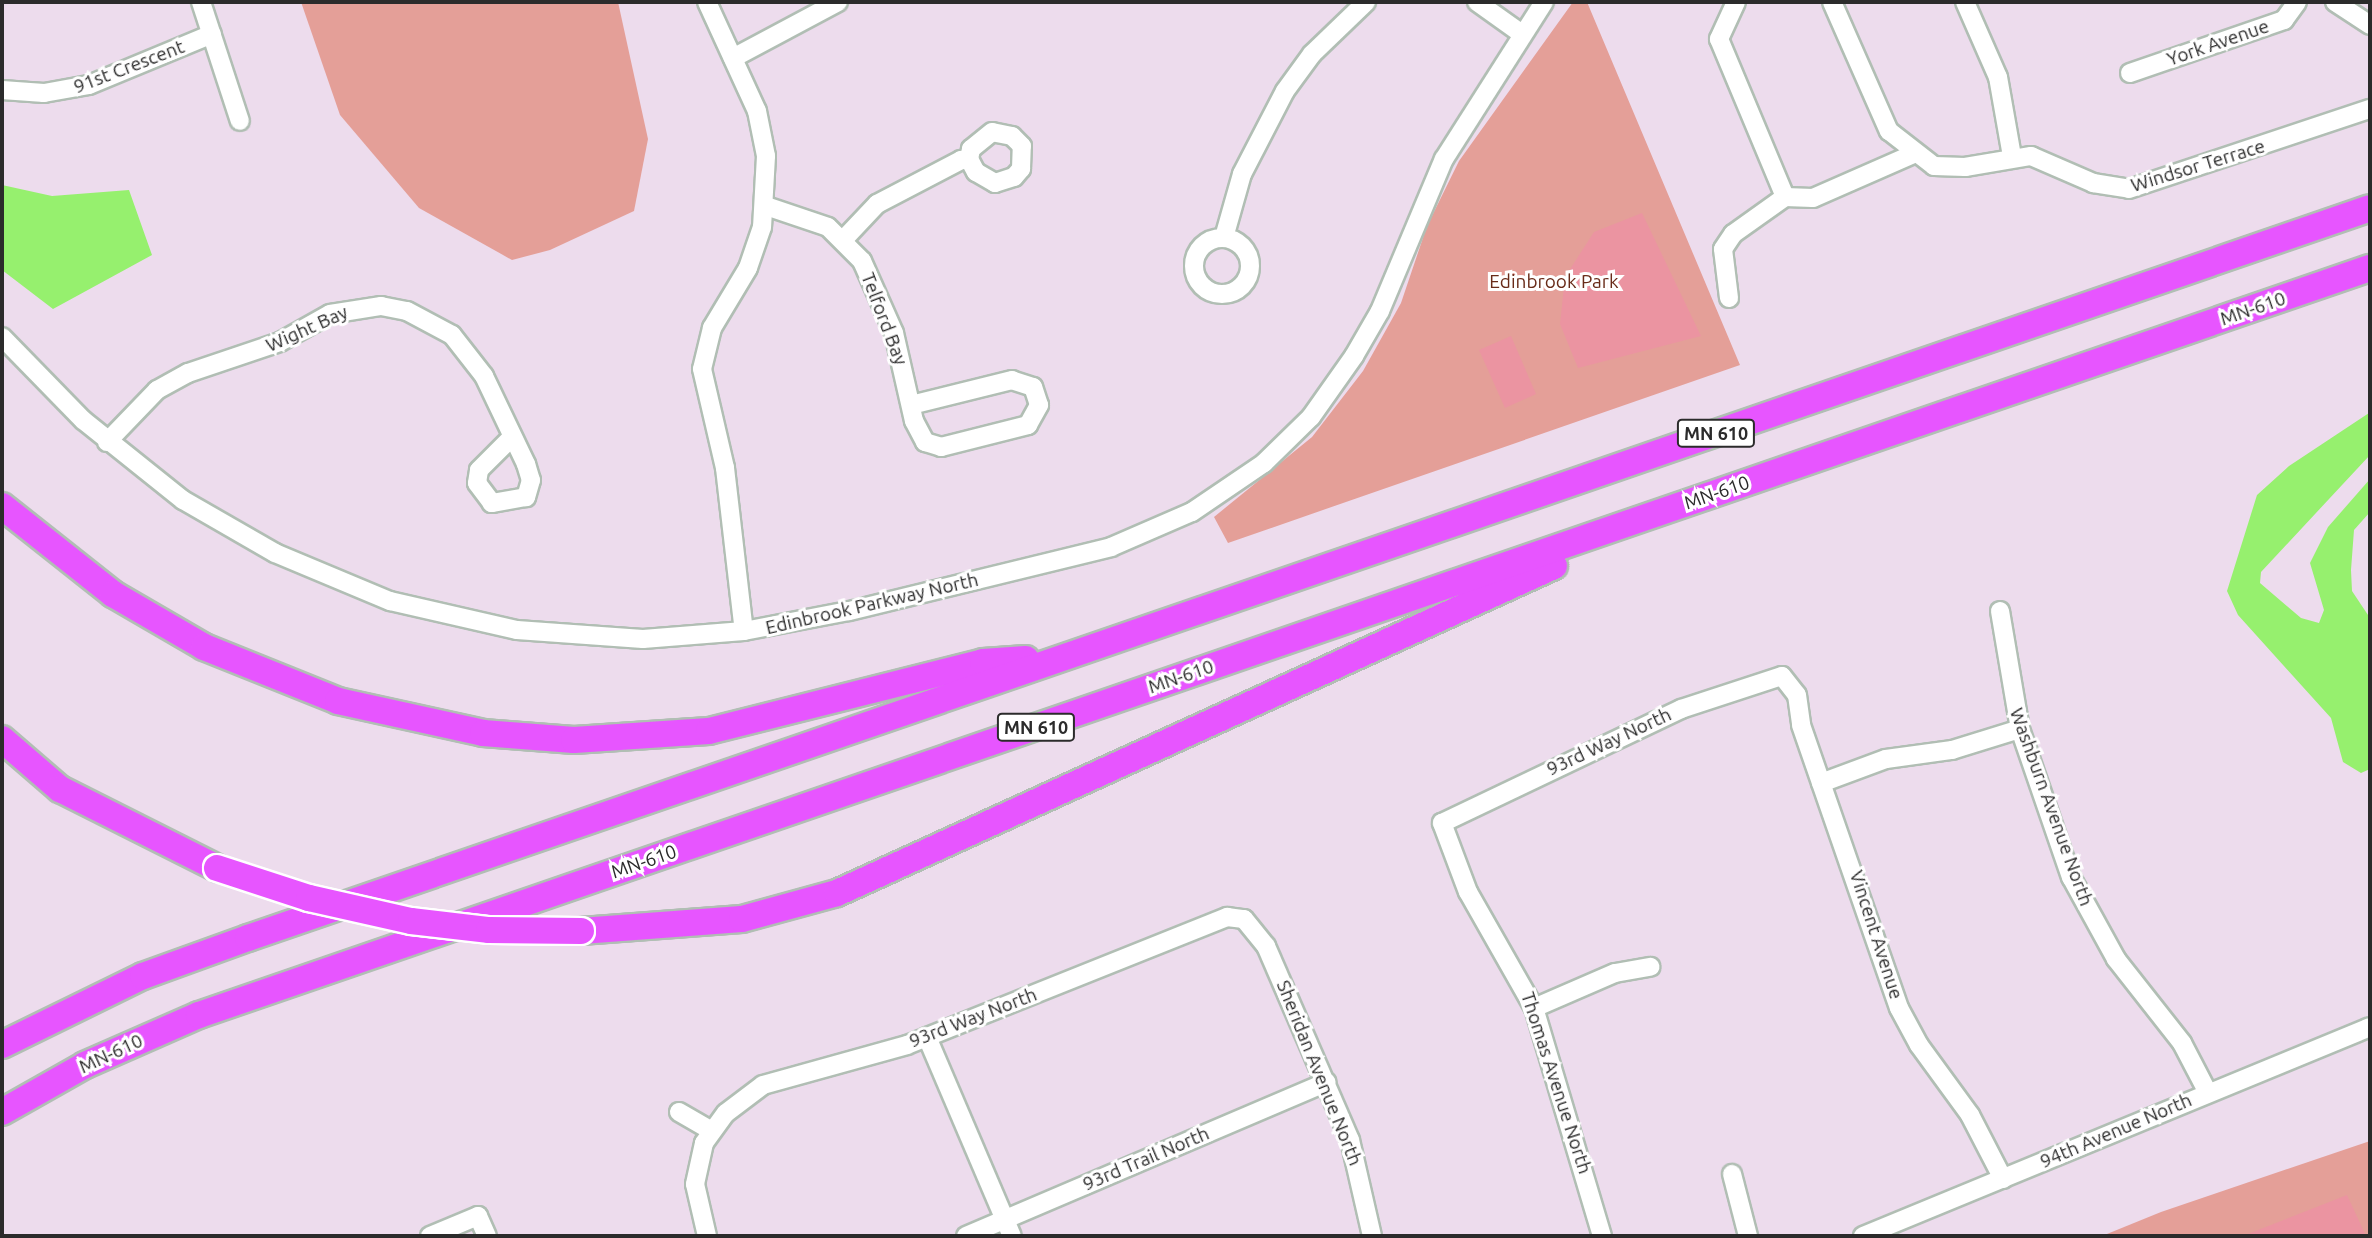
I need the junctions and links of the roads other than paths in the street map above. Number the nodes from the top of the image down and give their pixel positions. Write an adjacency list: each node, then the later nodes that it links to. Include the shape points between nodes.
1 (201, 2): 13 (street)
2 (707, 2): 15 (street)
3 (838, 2): 15 (street)
4 (1366, 2): 26 (street, via 1312,54 1285,91 1242,174)
5 (1477, 2): 14 (street)
6 (1544, 2): 14 (street, Edinbrook Parkway North)
7 (1736, 2): 23 (street, via 1719,39)
8 (1832, 2): 20 (street, via 1879,114)
9 (1965, 2): 21 (street, via 1998,77)
10 (2297, 2): 16 (street, York Avenue, via 2284,20)
11 (2335, 2): 12 (street)
12 (2370, 26)
13 (212, 34): 17 (street, 91st Crescent, via 89,85 44,93); 19 (street)
14 (1522, 34): 37 (street, Edinbrook Parkway North, via 1444,159 1380,311 1354,356 1311,417 1264,463 1192,512 1111,547)
15 (733, 58): 24 (street, via 763,134)
16 (2130, 73)
17 (2, 89)
18 (2370, 109): 21 (street, Windsor Terrace, via 2129,189 2093,183 2031,156)
19 (240, 121)
20 (1913, 154): 21 (street, Windsor Terrace, via 1950,167); 23 (street, via 1813,198)
21 (2012, 156)
22 (970, 159): 27 (street, via 877,204)
23 (1785, 197): 29 (street, via 1733,234 1723,249)
24 (766, 206): 27 (street, Telford Bay, via 801,214); 37 (street, via 748,268 708,335 702,369 725,468)
25 (2370, 208): 38 (highway, MN 610)
26 (1226, 234)
27 (844, 239): 32 (street, Telford Bay, via 870,276 894,333)
28 (2370, 268): 31 (highway, MN-610 / MN 610)
29 (1729, 298)
30 (2, 337): 34 (street, Edinbrook Parkway North)
31 (2080, 368): 41 (highway, bridge, via 1558,564 836,893 742,919 581,931 489,930 411,921 309,898 217,868 60,789); 52 (highway, MN-610 / MN 610, via 212,1011 85,1065)
32 (911, 405): 32 (street, Telford Bay, via 1012,380 1033,387 1039,405 1028,425 940,447 925,442)
33 (512, 437): 34 (street, Wight Bay, via 484,376 452,335 407,311 381,306 330,314 251,354 188,373 157,390)
34 (107, 442): 37 (street, Edinbrook Parkway North, via 143,473 232,531 309,569 390,601 475,622 562,635 643,639)
35 (2, 506): 38 (highway, via 114,594 204,647 338,701 483,733 574,740 709,731 983,663)
36 (2000, 611): 40 (street, Washburn Avenue North)
37 (744, 631)
38 (1062, 657): 49 (highway, MN 610, via 143,975)
39 (1782, 676): 42 (street, Vincent Avenue, via 1797,695); 43 (street, 93rd Way North, via 1681,709)
40 (2020, 729): 42 (street, via 1952,750 1886,759); 51 (street, Washburn Avenue North, via 2091,919 2182,1043)
41 (2, 739)
42 (1821, 783): 56 (street, Vincent Avenue, via 1899,1008 1919,1045 1970,1115)
43 (1442, 823): 46 (street, Thomas Avenue North, via 1468,892)
44 (1244, 919): 48 (street, 93rd Way North, via 1205,923); 50 (street, Sheridan Avenue North, via 1266,946)
45 (1650, 967): 46 (street, via 1615,973)
46 (1534, 1008): 63 (street, Thomas Avenue North)
47 (2370, 1027): 51 (street, 94th Avenue North)
48 (927, 1037): 54 (street, 93rd Way North, via 763,1085 741,1099); 57 (street)
49 (2, 1045)
50 (1327, 1082): 57 (street, 93rd Trail North); 62 (street, Sheridan Avenue North, via 1363,1181)
51 (2208, 1093): 56 (street, 94th Avenue North)
52 (2, 1112)
53 (679, 1112): 54 (street)
54 (712, 1131): 60 (street, via 695,1184)
55 (1732, 1174): 64 (street)
56 (2003, 1179): 65 (street, 94th Avenue North)
57 (1008, 1228): 61 (street, 93rd Trail North)
58 (430, 1236): 59 (street, via 478,1216)
59 (487, 1236)
60 (706, 1236)
61 (966, 1236)
62 (1373, 1236)
63 (1602, 1236)
64 (1748, 1236)
65 (1863, 1236)

